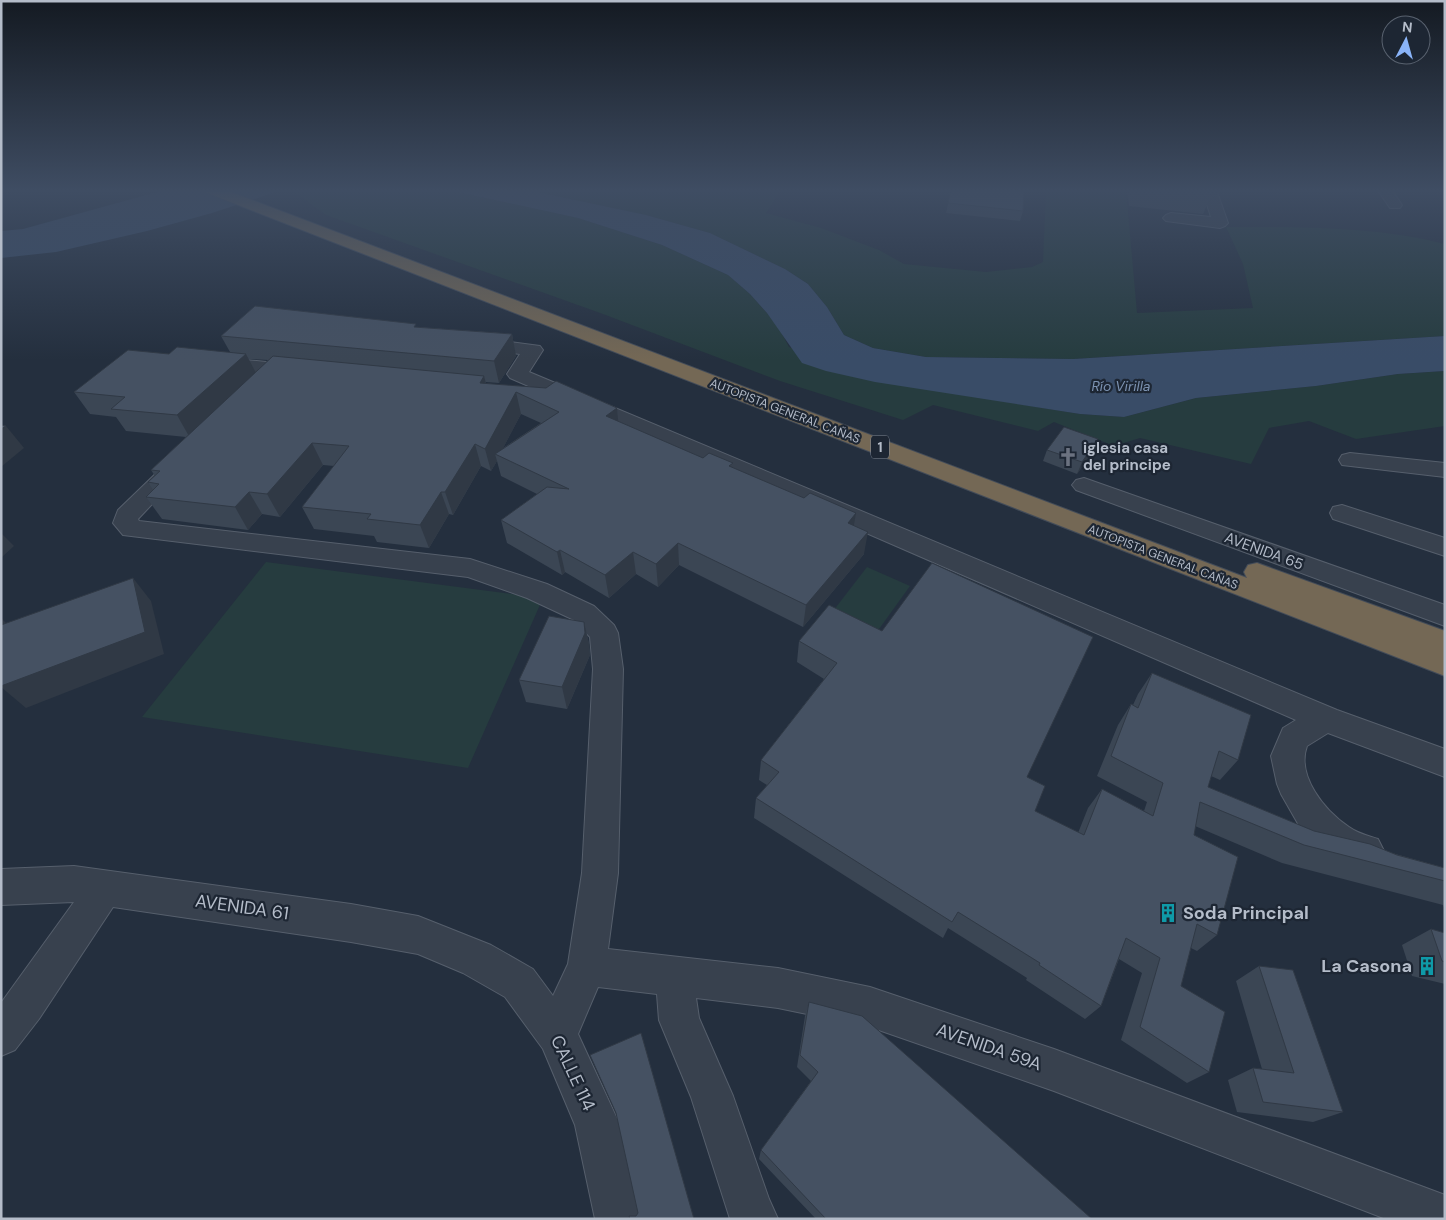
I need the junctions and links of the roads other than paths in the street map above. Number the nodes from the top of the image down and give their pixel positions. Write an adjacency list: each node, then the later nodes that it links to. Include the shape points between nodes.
1 (372, 246): 18 (highway, AUTOPISTA GENERAL CAÑAS / 1)
2 (374, 246): 17 (highway, AUTOPISTA GENERAL CAÑAS / 1)
3 (455, 341): 9 (street, via 533,350 517,374)
4 (192, 360): 5 (street)
5 (278, 369): 6 (street); 7 (street)
6 (316, 373)
7 (256, 390)
8 (510, 392): 9 (street)
9 (578, 399): 19 (street)
10 (192, 451): 25 (street, via 127,516 126,523 132,529 470,568 537,591 584,613 604,633 608,669 600,864)
11 (1350, 460): 12 (street)
12 (1445, 470)
13 (1084, 484): 16 (street, AVENIDA 65)
14 (1342, 513): 15 (street)
15 (1445, 547)
16 (1445, 616)
17 (1445, 643)
18 (1445, 665)
19 (1326, 719): 20 (street); 21 (street, via 1294,737 1287,756 1293,784 1313,818 1338,840)
20 (1445, 763)
21 (1390, 860)
22 (1, 887): 23 (street, AVENIDA 61, via 74,884)
23 (105, 888): 24 (street, AVENIDA 61, via 418,934); 28 (street)
24 (477, 959): 27 (street, CALLE 114, via 520,983)
25 (587, 966): 26 (street, AVENIDA 59A); 27 (street)
26 (682, 976): 29 (street, AVENIDA 59A, via 778,988 870,1007 1054,1070); 31 (street, via 676,998 679,1020 712,1096)
27 (557, 1035): 30 (street, CALLE 114, via 597,1123)
28 (1, 1036)
29 (1445, 1218)
30 (618, 1219)
31 (755, 1219)

